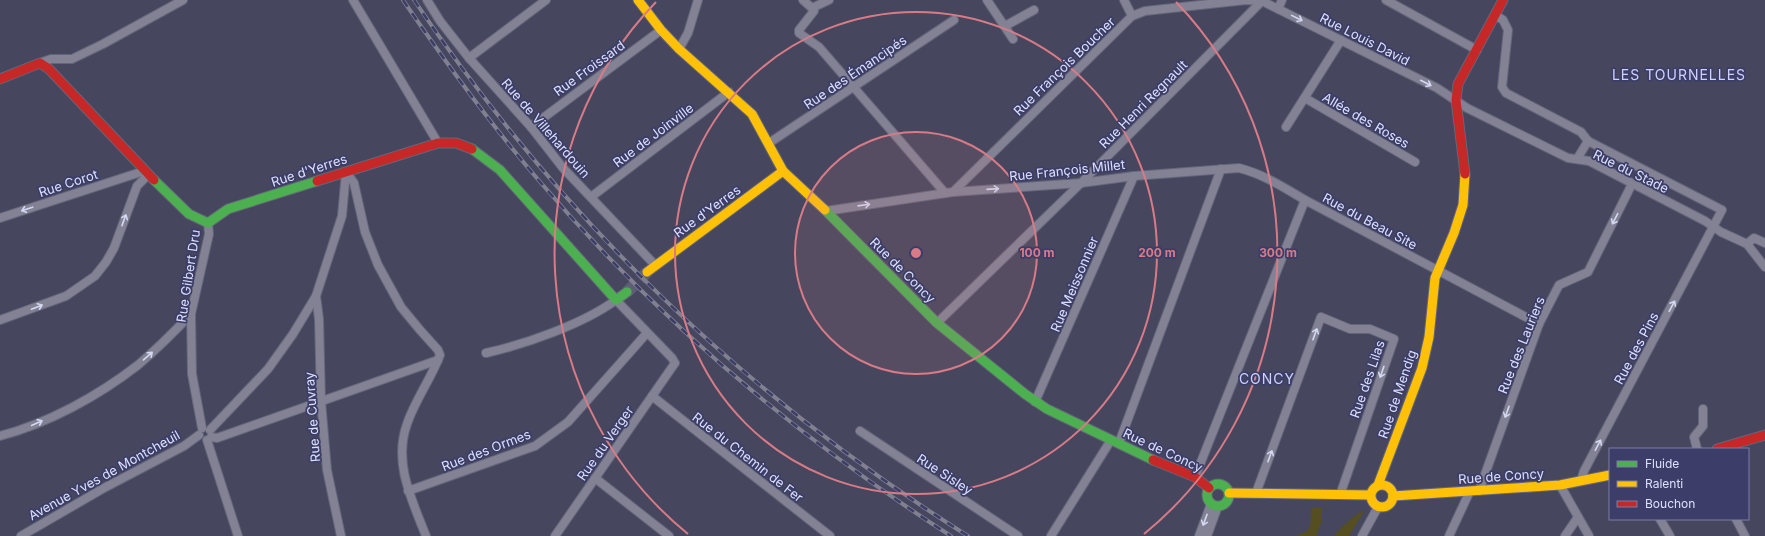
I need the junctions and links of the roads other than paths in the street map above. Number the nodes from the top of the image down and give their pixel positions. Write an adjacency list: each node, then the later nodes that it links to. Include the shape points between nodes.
1 (353, 0): 37 (street)
2 (427, 0): 27 (street, Rue de Villehardouin)
3 (546, 0): 27 (street)
4 (638, 0): 22 (street, Rue de Concy)
5 (698, 0): 25 (street, via 688,33)
6 (803, 0): 15 (street)
7 (829, 0): 15 (street)
8 (987, 0): 21 (street)
9 (1124, 0): 19 (street)
10 (1282, 0): 16 (street)
11 (1386, 0): 26 (street)
12 (1503, 0): 18 (street, Rue de Mendig)
13 (179, 1): 28 (street, via 72,59 51,59)
14 (1262, 1): 16 (street, Rue Louis David); 19 (street, Rue François Boucher, via 1246,0 1145,11); 47 (street, Rue Henri Regnault)
15 (812, 8): 30 (street, via 814,11 799,33 818,47)
16 (1278, 9): 24 (street, Rue Louis David, one-way to 24)
17 (1034, 10): 21 (street)
18 (1495, 15): 26 (street, Rue de Mendig); 36 (street, via 1503,20 1508,30 1502,87 1506,93 1581,132)
19 (1132, 16): 50 (street, Rue François Boucher)
20 (954, 20): 30 (street, Rue des Émancipés)
21 (1005, 26): 23 (street)
22 (661, 30): 25 (street, Rue de Concy); 34 (street, Rue Froissard)
23 (1013, 39)
24 (1341, 40): 32 (street); 33 (street, Rue Louis David, one-way to 33)
25 (679, 49): 31 (street, Rue de Concy)
26 (1476, 50): 33 (street, Rue de Mendig, via 1458,84)
27 (469, 58): 34 (street, Rue de Villehardouin)
28 (40, 64): 29 (street); 42 (street, via 49,69)
29 (0, 79)
30 (853, 88): 38 (street, Rue des Émancipés); 50 (street)
31 (729, 92): 38 (street, Rue de Concy, via 752,114); 51 (street, Rue de Joinville)
32 (1305, 98): 35 (street); 40 (street, Allée des Roses)
33 (1456, 100): 39 (street, Rue du Stade, via 1466,108 1568,158); 63 (street, Rue de Mendig, via 1465,170 1463,200)
34 (530, 127): 51 (street, Rue de Villehardouin, via 563,168)
35 (1286, 127)
36 (1588, 141): 39 (street); 58 (street, Rue des Pins, via 1722,210)
37 (438, 143): 44 (street, Rue d'Yerres); 67 (street, Rue d'Yerres, via 450,141 474,149 487,158)
38 (769, 143): 43 (street, Rue de Concy)
39 (1577, 159): 48 (street, Rue du Stade, via 1589,161)
40 (1415, 162)
41 (1221, 170): 46 (street, Rue François Millet); 53 (street, Rue François Millet, via 1239,168 1253,171); 83 (street)
42 (144, 171): 45 (street, Rue Corot); 49 (street, via 146,177); 57 (street, via 189,214)
43 (783, 171): 54 (street, Rue de Concy); 61 (street, Rue d'Yerres)
44 (346, 172): 52 (street, via 354,184); 55 (street); 57 (street, Rue d'Yerres, via 228,209)
45 (128, 176): 49 (street); 56 (street, Rue Corot, one-way to 56)
46 (1134, 176): 47 (street, Rue François Millet); 77 (street, Rue Meissonnier)
47 (1081, 183): 50 (street, Rue François Millet, one-way to 47); 70 (street, Rue Henri Regnault)
48 (1632, 184): 58 (street, Rue du Stade); 71 (street, Rue des Lauriers, one-way to 71, via 1588,272 1560,285)
49 (137, 186): 69 (street, one-way to 49, via 66,296 95,276 114,248)
50 (949, 193): 54 (street, Rue François Millet, one-way to 50)
51 (592, 197): 61 (street, Rue de Villehardouin)
52 (356, 198): 55 (street, via 347,205); 74 (street, via 365,232 378,265 401,306 438,350)
53 (1304, 200): 63 (street, Rue du Beau Site); 88 (street, Rue du Beau Site)
54 (826, 210): 70 (street, Rue de Concy)
55 (342, 216): 66 (street)
56 (0, 218)
57 (208, 222): 68 (street, Rue Gilbert Dru, via 209,234)
58 (1714, 227): 60 (street, Rue du Stade); 89 (street, Rue des Pins, one-way to 58)
59 (1765, 243): 60 (street, via 1754,238)
60 (1747, 244): 62 (street, Rue du Stade)
61 (655, 265): 64 (street, Rue d'Yerres)
62 (1765, 267)
63 (1438, 271): 71 (street, Rue du Beau Site); 90 (street, Rue de Mendig, via 1433,287 1429,337 1422,368)
64 (647, 272)
65 (627, 292): 67 (street)
66 (316, 296): 76 (street, Rue de Cuvray); 80 (street, via 268,369)
67 (616, 300): 72 (street); 73 (street, via 579,321 510,348)
68 (191, 314): 80 (street, Rue Gilbert Dru, via 192,374); 81 (street, one-way to 68, via 72,408 105,387 137,365)
69 (0, 320)
70 (937, 323): 77 (street, Rue de Concy)
71 (1539, 324): 94 (street, Rue des Lauriers, one-way to 94)
72 (647, 334): 75 (street, Rue du Verger, via 675,363); 93 (street, Rue des Ormes, via 568,422 535,446)
73 (486, 353)
74 (439, 358): 76 (street); 93 (street, via 407,423 402,444 402,467)
75 (652, 396): 87 (street, Rue du Verger); 111 (street, Rue du Chemin de Fer)
76 (321, 401): 80 (street, via 217,438); 107 (street, Rue de Cuvray, via 328,470)
77 (1035, 402): 83 (street, Rue de Concy)
78 (1703, 409): 84 (street, via 1702,426 1694,437)
79 (860, 431): 112 (street, Rue Sisley)
80 (206, 434): 105 (street, Avenue Yves de Montcheuil); 106 (street, Rue Gilbert Dru)
81 (0, 436)
82 (1765, 437): 85 (street)
83 (1115, 442): 88 (street, Rue de Concy); 113 (street)
84 (1697, 448)
85 (1721, 448)
86 (1609, 475): 89 (street, Rue de Concy)
87 (595, 478): 109 (street, Rue du Verger); 110 (street)
88 (1194, 478): 92 (street, Rue de Concy)
89 (1581, 481): 91 (street, Rue de Concy)
90 (1378, 485): 98 (street); 99 (street, via 1388,486)
91 (1560, 485): 94 (street, Rue de Concy); 102 (street)
92 (1209, 488): 95 (street, Rue de Concy, via 1215,484 1222,485); 100 (street, Rue de Concy, via 1207,494)
93 (408, 491): 108 (street)
94 (1475, 491): 99 (street, Rue de Concy); 117 (street, Rue des Lauriers)
95 (1229, 493): 96 (street, Rue de Concy); 100 (street, via 1225,504)
96 (1256, 493): 97 (street, Rue de Concy); 97 (street, Rue des Lilas, one-way to 97, via 1321,317 1350,329 1370,329 1394,339)
97 (1340, 495): 98 (street, Rue de Concy)
98 (1370, 495): 101 (street, via 1372,502)
99 (1394, 496): 101 (street, via 1388,506)
100 (1214, 505): 114 (street, one-way to 114); 115 (street)
101 (1378, 507): 116 (street)
102 (1578, 517): 118 (street); 119 (street)
103 (1661, 520): 120 (street)
104 (1737, 520): 121 (street)
105 (21, 536)
106 (238, 536)
107 (341, 536)
108 (426, 536)
109 (555, 536)
110 (669, 536)
111 (830, 536)
112 (1018, 536)
113 (1051, 536)
114 (1199, 536)
115 (1207, 536)
116 (1362, 536)
117 (1449, 536)
118 (1565, 536)
119 (1589, 536)
120 (1670, 536)
121 (1745, 536)

